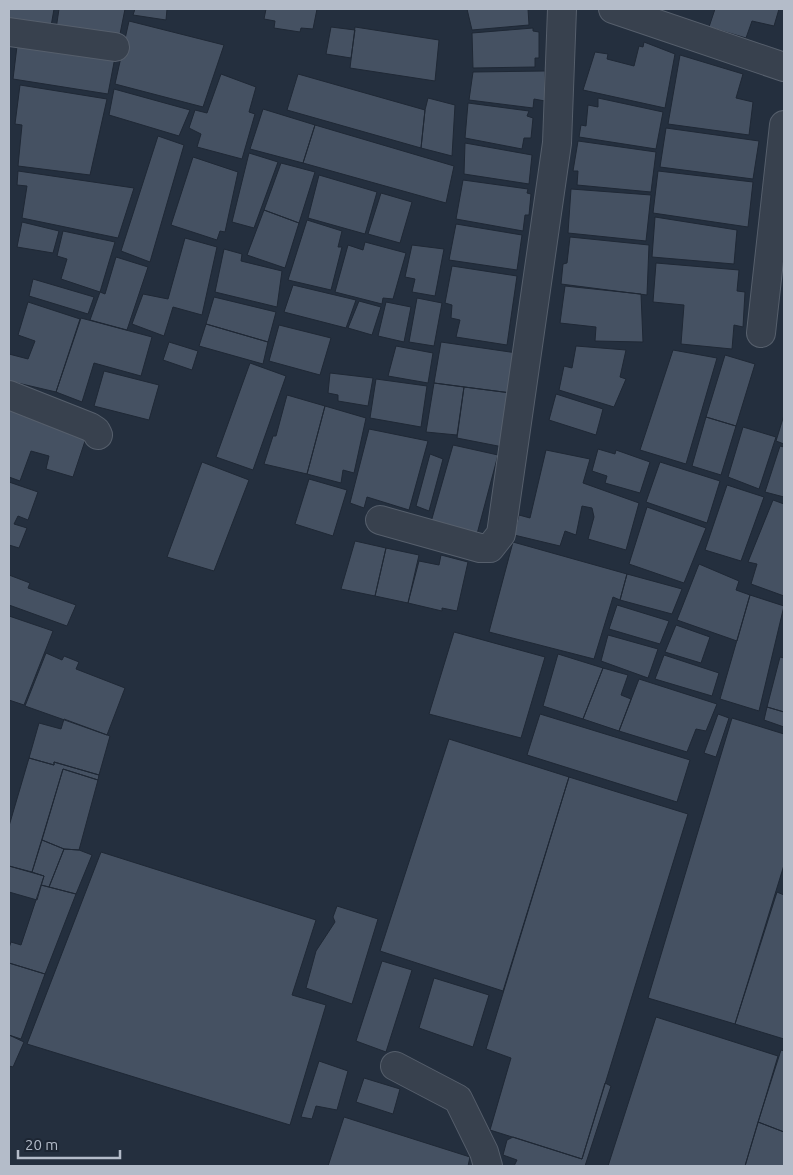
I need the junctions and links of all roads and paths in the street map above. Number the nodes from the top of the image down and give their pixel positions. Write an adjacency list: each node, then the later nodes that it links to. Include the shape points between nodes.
1 (562, 9): 10 (street, via 557,143 501,534 490,548 480,548)
2 (613, 9): 5 (street)
3 (9, 32): 4 (street)
4 (115, 48)
5 (784, 67)
6 (784, 125): 7 (street)
7 (761, 333)
8 (9, 395): 9 (street, via 90,427)
9 (98, 435)
10 (380, 520)
11 (395, 1066): 12 (street, via 458,1099)
12 (488, 1166)

